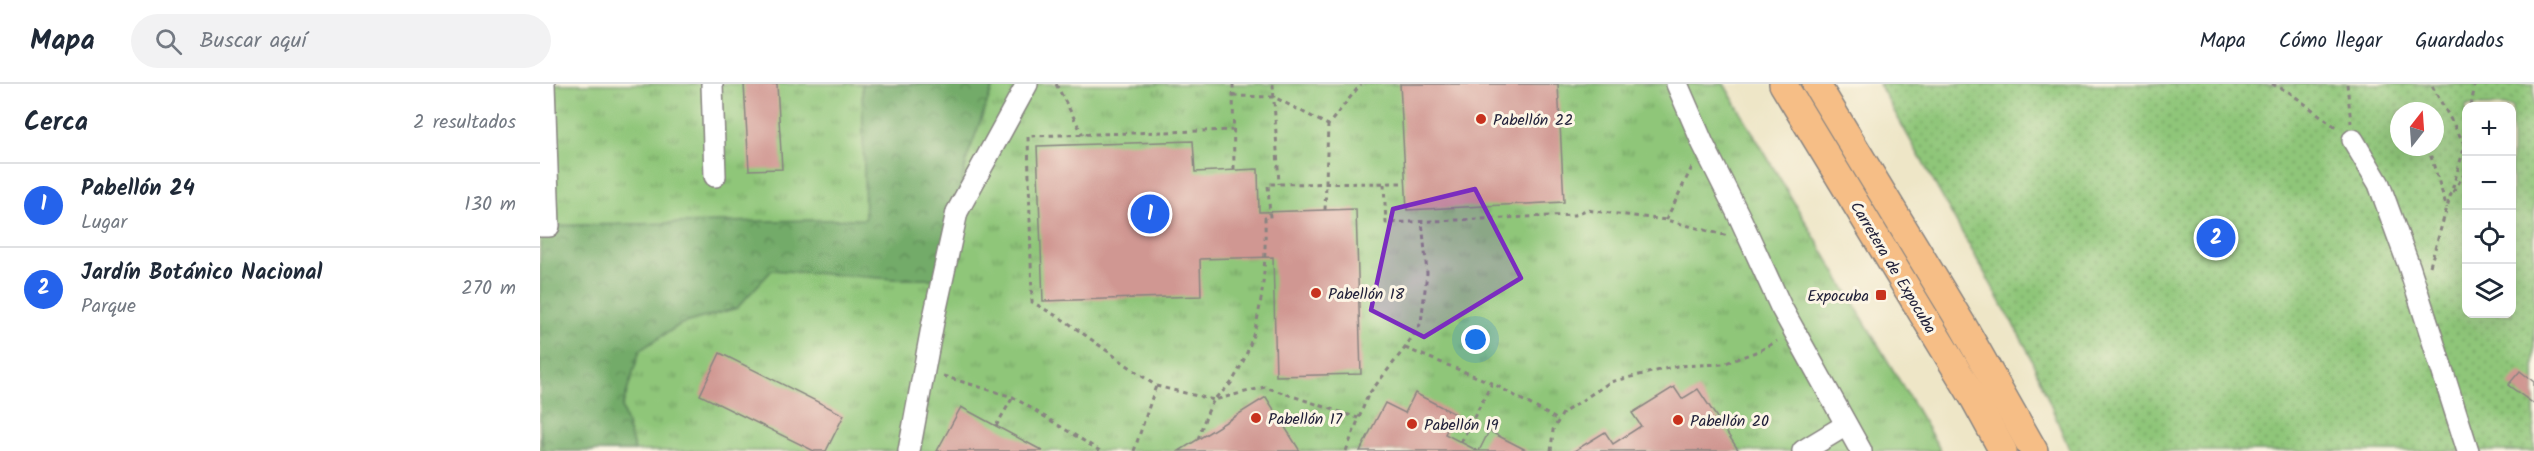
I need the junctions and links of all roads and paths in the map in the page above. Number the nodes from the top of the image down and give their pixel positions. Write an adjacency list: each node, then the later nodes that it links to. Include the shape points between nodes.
1 (544, 84): 38 (lane, via 549,225)
2 (712, 84): 27 (lane)
3 (1027, 84): 43 (lane, via 957,212)
4 (1056, 84): 20 (path)
5 (1233, 84): 15 (path)
6 (1273, 84): 16 (path)
7 (1361, 84): 18 (path)
8 (1677, 84): 23 (lane)
9 (1783, 84): 61 (main road, Carretera de Expocuba)
10 (1816, 84): 62 (main road, Carretera de Expocuba)
11 (2272, 84): 21 (path, via 2289,92)
12 (2347, 84): 21 (path)
13 (2431, 84): 22 (path)
14 (2475, 84): 17 (path)
15 (1233, 96): 16 (path); 19 (path)
16 (1274, 98): 18 (path); 30 (path)
17 (2472, 102)
18 (1328, 125): 31 (path)
19 (1234, 130): 20 (path); 26 (path)
20 (1083, 135): 45 (path, via 1028,136 1032,302)
21 (2353, 140): 40 (lane, via 2379,184)
22 (2462, 140)
23 (1703, 144): 36 (path); 39 (lane)
24 (2462, 155): 33 (path)
25 (2431, 156): 34 (path)
26 (1234, 170)
27 (715, 176)
28 (2462, 178): 33 (path)
29 (1405, 183): 32 (path)
30 (1279, 184): 31 (path); 47 (path, via 1268,184 1270,218 1265,218 1265,277 1256,324 1233,382)
31 (1326, 184): 32 (path); 35 (path)
32 (1383, 184): 37 (path, via 1386,223)
33 (2450, 197): 34 (path)
34 (2447, 209): 40 (path)
35 (1325, 210)
36 (1666, 220): 37 (path, via 1586,210 1574,215); 39 (path)
37 (1422, 221): 42 (path, via 1427,273 1421,323)
38 (540, 226)
39 (1751, 242): 41 (lane)
40 (2420, 301): 63 (lane)
41 (1794, 331): 49 (path, via 1761,350 1723,364 1677,366 1610,382); 51 (lane)
42 (1405, 348): 44 (path); 48 (path, via 1368,395)
43 (924, 370): 46 (path); 54 (lane)
44 (1492, 383): 49 (path); 53 (path)
45 (1156, 386): 47 (path); 56 (path)
46 (1013, 397): 50 (path); 55 (path)
47 (1214, 400): 48 (path, via 1265,387); 52 (path)
48 (1358, 418): 57 (path)
49 (1558, 420): 58 (path)
50 (996, 426)
51 (1846, 426): 59 (lane); 60 (lane)
52 (1198, 439)
53 (1461, 442)
54 (909, 451)
55 (1100, 451)
56 (1134, 451)
57 (1346, 451)
58 (1551, 451)
59 (1803, 451)
60 (1861, 451)
61 (2003, 451)
62 (2034, 451)
63 (2468, 451)

